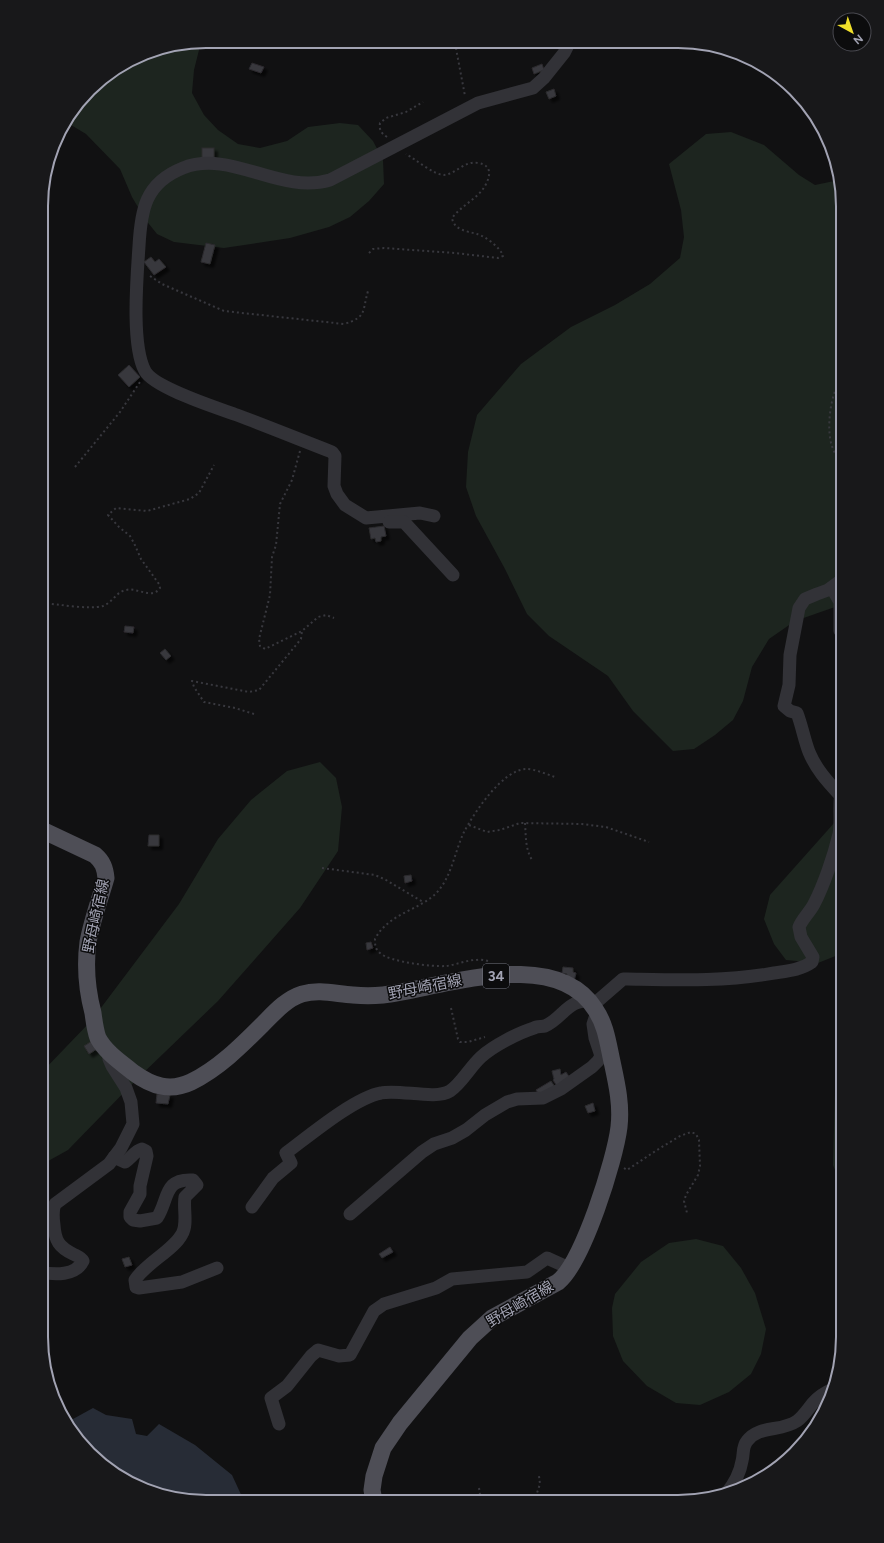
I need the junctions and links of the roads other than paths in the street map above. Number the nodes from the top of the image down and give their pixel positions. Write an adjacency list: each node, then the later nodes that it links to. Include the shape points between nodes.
1 (566, 48): 3 (street, via 544,78 533,88 478,104 392,142 336,178 317,184 293,183 221,164 192,165 168,175 156,185 146,199 140,227 136,320 139,349 146,373 194,400 332,452 335,456 334,486 337,494 345,505)
2 (434, 516): 3 (street, via 420,513)
3 (366, 518): 4 (street, via 374,521 404,522)
4 (453, 575)
5 (836, 585): 6 (street)
6 (832, 588): 7 (street); 8 (street, via 805,599 799,608 784,706 797,713 809,752 823,778)
7 (836, 595)
8 (836, 787)
9 (48, 833): 12 (main road, 野母崎宿線 / 34, via 95,855 105,868 106,878 88,942 86,972 98,1037)
10 (836, 843): 11 (street, via 814,905 799,927 801,937 813,957 812,962 801,968 747,978 675,981 627,979)
11 (593, 1006): 12 (main road, 野母崎宿線 / 34, via 575,988 564,983 549,978 515,974 465,979 384,995 304,993 281,1006 215,1067 190,1083 173,1088 159,1087 148,1082); 14 (street, via 574,1004 545,1026 536,1027 490,1049 444,1094 390,1091 364,1099 286,1153 291,1163 273,1178); 15 (street, via 595,1038 601,1056 592,1067 561,1089 543,1098 507,1102 466,1130 428,1148); 17 (main road, 野母崎宿線 / 34, via 605,1031 619,1092 620,1110 616,1147 590,1226)
12 (108, 1051): 13 (street, via 112,1066 126,1088 131,1102 133,1124)
13 (114, 1157): 16 (street, via 125,1162 137,1151 146,1151 140,1194 130,1212 132,1220 156,1218 174,1183 193,1180 197,1186 185,1197 182,1234 140,1273 135,1280 136,1287 182,1282); 18 (street, via 98,1174 55,1204 52,1210 55,1237 83,1261 68,1273)
14 (252, 1208)
15 (350, 1214)
16 (217, 1268)
17 (569, 1268): 20 (street, via 547,1258 527,1272 452,1279 436,1288 384,1304 374,1311 350,1355 339,1356 318,1350 287,1386 271,1398); 22 (main road, 野母崎宿線 / 34, via 558,1282 492,1318 470,1338 400,1423 383,1448 374,1476)
18 (48, 1273)
19 (826, 1394): 21 (street, via 814,1402 798,1421 784,1428 758,1431 752,1435 743,1447 743,1460)
20 (279, 1424)
21 (733, 1485)
22 (373, 1495)

